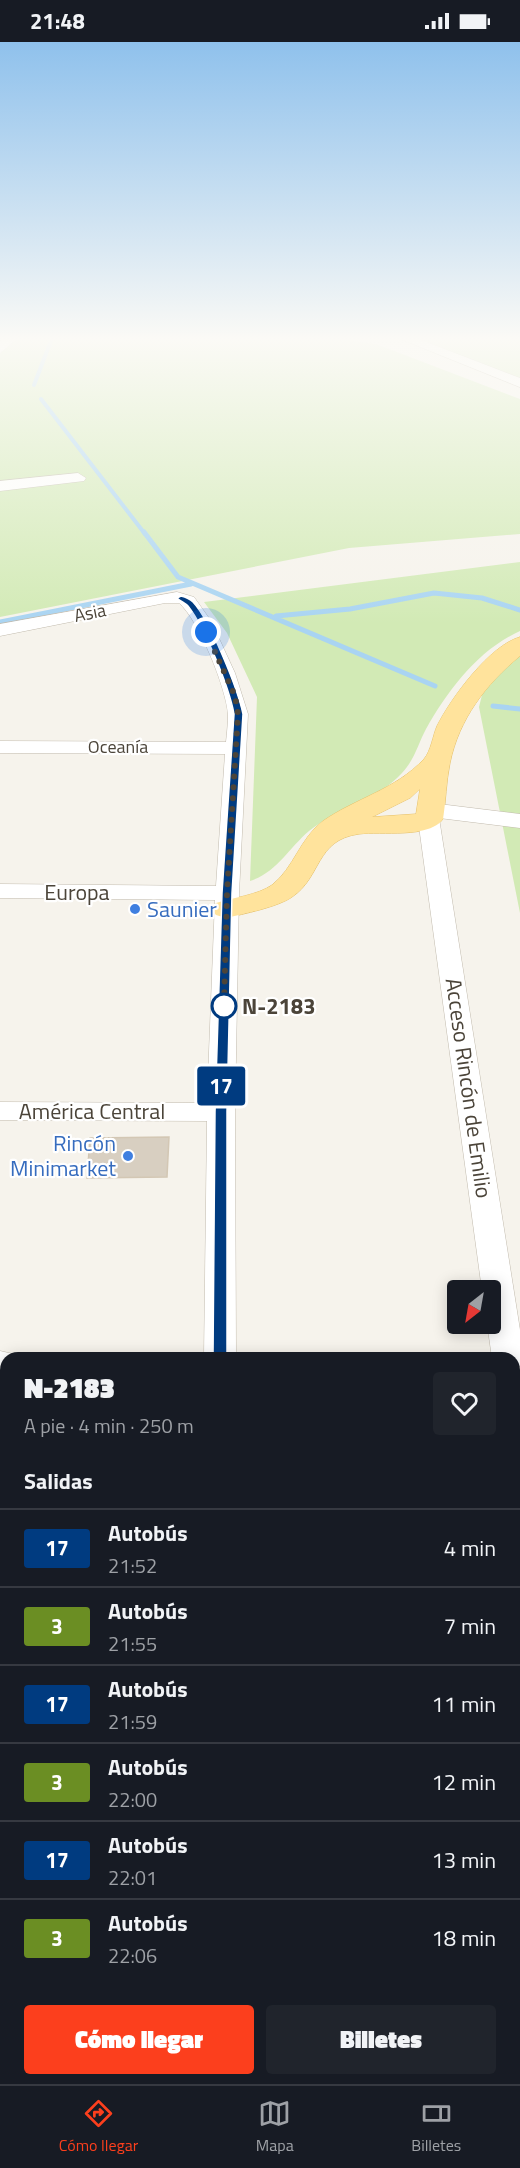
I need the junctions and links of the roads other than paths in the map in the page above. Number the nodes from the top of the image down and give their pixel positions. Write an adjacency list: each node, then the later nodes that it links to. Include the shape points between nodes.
1 (78, 478): 2 (street)
2 (0, 486)
3 (0, 630): 6 (street, Asia, via 181,598 190,603 206,632 235,696)
4 (520, 644): 7 (main road, Acceso Rincón de Emilio, via 479,681 455,711)
5 (0, 747): 6 (street, Oceanía)
6 (236, 748): 12 (street)
7 (438, 760): 8 (main road, Acceso Rincón de Emilio); 10 (main road, via 401,792 341,821)
8 (430, 815): 9 (street); 10 (main road, via 408,825 356,826); 16 (street, Acceso Rincón de Emilio)
9 (520, 821)
10 (322, 837): 12 (main road, via 281,892)
11 (0, 891): 12 (street, Europa)
12 (226, 901): 14 (street)
13 (0, 1111): 14 (street, América Central)
14 (221, 1112): 15 (street)
15 (220, 1352)
16 (507, 1352)

